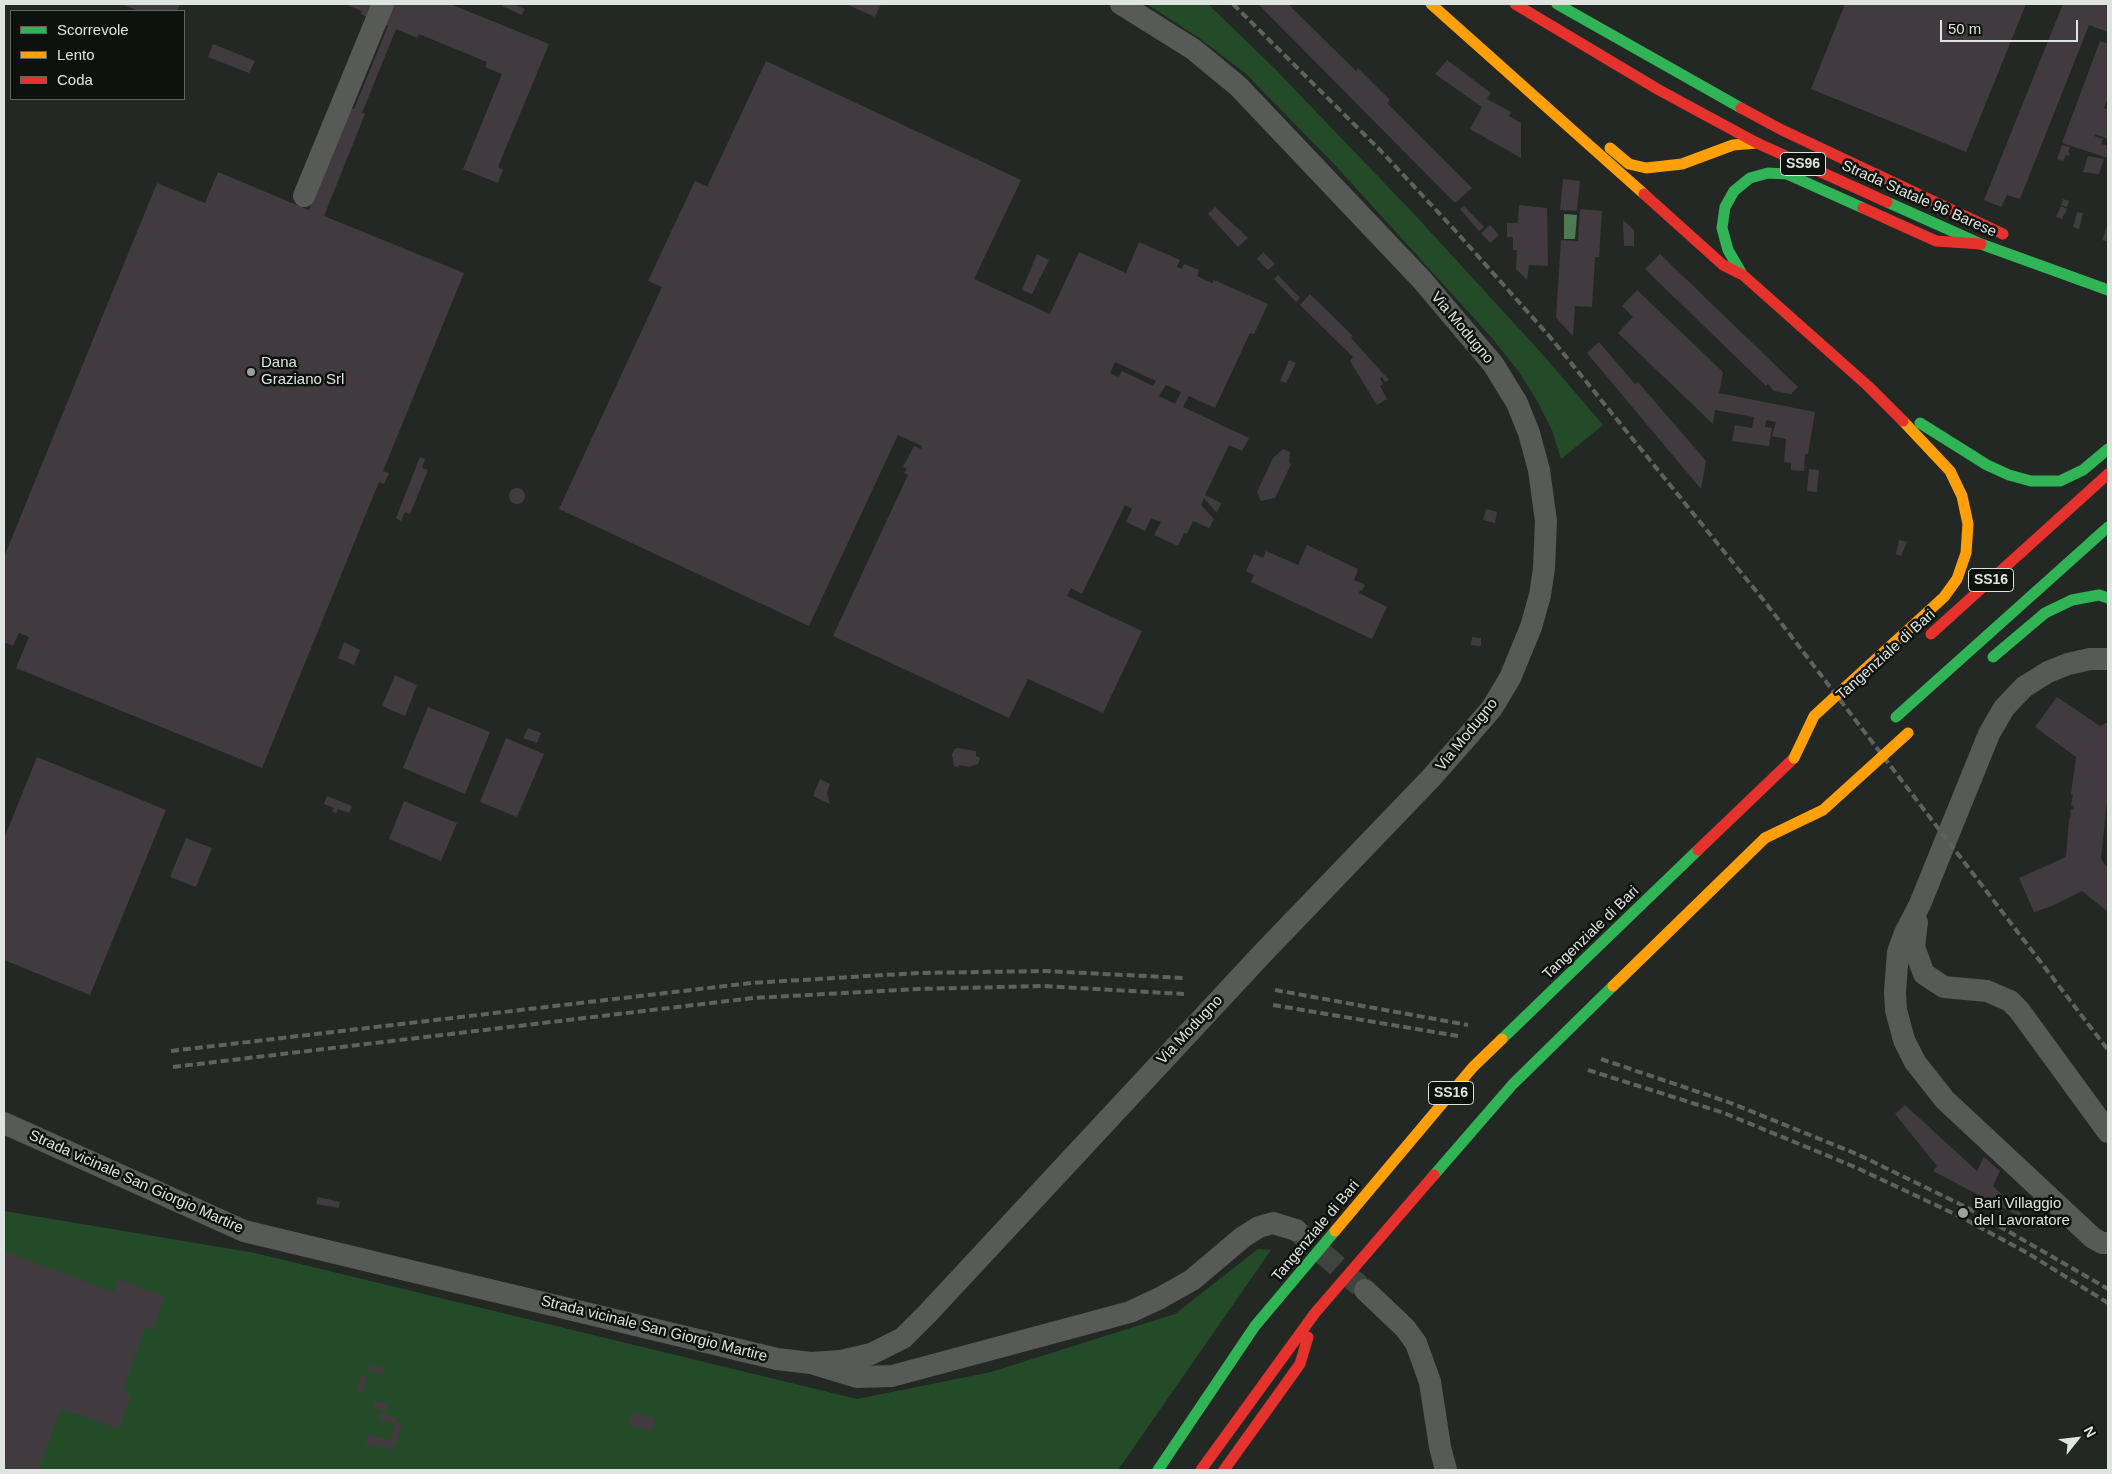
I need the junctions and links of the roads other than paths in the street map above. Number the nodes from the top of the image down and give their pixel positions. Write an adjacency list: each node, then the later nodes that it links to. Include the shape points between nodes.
1 (384, 4): 8 (street)
2 (1121, 4): 36 (street, Via Modugno, via 1193,49 1238,86 1422,280 1493,364 1517,403 1539,470 1546,521 1540,596 1531,628 1510,678 1492,708 1431,778 1241,976 928,1313 903,1338 871,1354)
3 (1431, 4): 6 (main road)
4 (1515, 4): 7 (main road, Strada Statale 96 Barese / SS96)
5 (1557, 4): 9 (main road, Strada Statale 96 Barese / SS96, via 1782,130)
6 (1558, 119): 7 (main road, via 1611,149 1629,164 1646,168 1682,164 1733,145); 12 (main road, via 1724,265)
7 (1757, 144): 10 (main road, Strada Statale 96 Barese / SS96)
8 (304, 196)
9 (2014, 239)
10 (1981, 244): 12 (main road, via 1936,241 1787,174 1768,173 1750,178 1734,190 1724,207 1722,228 1728,250); 14 (main road, Strada Statale 96 Barese / SS96)
11 (2048, 255): 13 (main road)
12 (1743, 275): 15 (main road)
13 (2108, 284)
14 (2108, 290)
15 (1868, 386): 16 (main road, via 1961,450 2009,475 2031,481 2060,481 2083,470); 26 (main road, bridge, via 1950,471 1962,496 1968,524 1966,553 1957,579 1944,597 1814,716)
16 (2108, 449)
17 (2108, 474): 20 (main road, Tangenziale di Bari / SS16)
18 (2108, 527): 23 (main road, SS16)
19 (2108, 598): 22 (main road, via 2072,600 2045,613)
20 (1925, 640)
21 (2108, 659): 29 (street, via 2068,664 2048,672 2024,687 2004,708 1989,734)
22 (1985, 664)
23 (1893, 721)
24 (1912, 730): 28 (main road, bridge, via 1823,810)
25 (1816, 739): 26 (main road, Tangenziale di Bari / SS16)
26 (1794, 758): 37 (main road, Tangenziale di Bari / SS16, via 1473,1067 1255,1326)
27 (1794, 811): 28 (main road, SS16, bridge)
28 (1765, 838): 35 (main road, SS16, via 1513,1084)
29 (1920, 904): 31 (street, via 1914,947 1924,974 1944,987 1987,991 2010,1001); 33 (street, via 1898,952 1895,975 1896,1010 1904,1040 1915,1062 1945,1100 2093,1238)
30 (4, 1123): 36 (street, Strada vicinale San Giorgio Martire, via 244,1231 777,1359)
31 (2108, 1132)
32 (1296, 1230): 36 (street, Strada vicinale San Giorgio Martire, via 1273,1223 1259,1226 1242,1236 1192,1280 1130,1312 892,1376 857,1377)
33 (2108, 1243)
34 (1365, 1290): 40 (street, via 1416,1343 1430,1382)
35 (1316, 1312): 38 (main road, SS16); 39 (main road, via 1300,1364)
36 (811, 1363)
37 (1158, 1470)
38 (1201, 1470)
39 (1224, 1470)
40 (1446, 1470)

